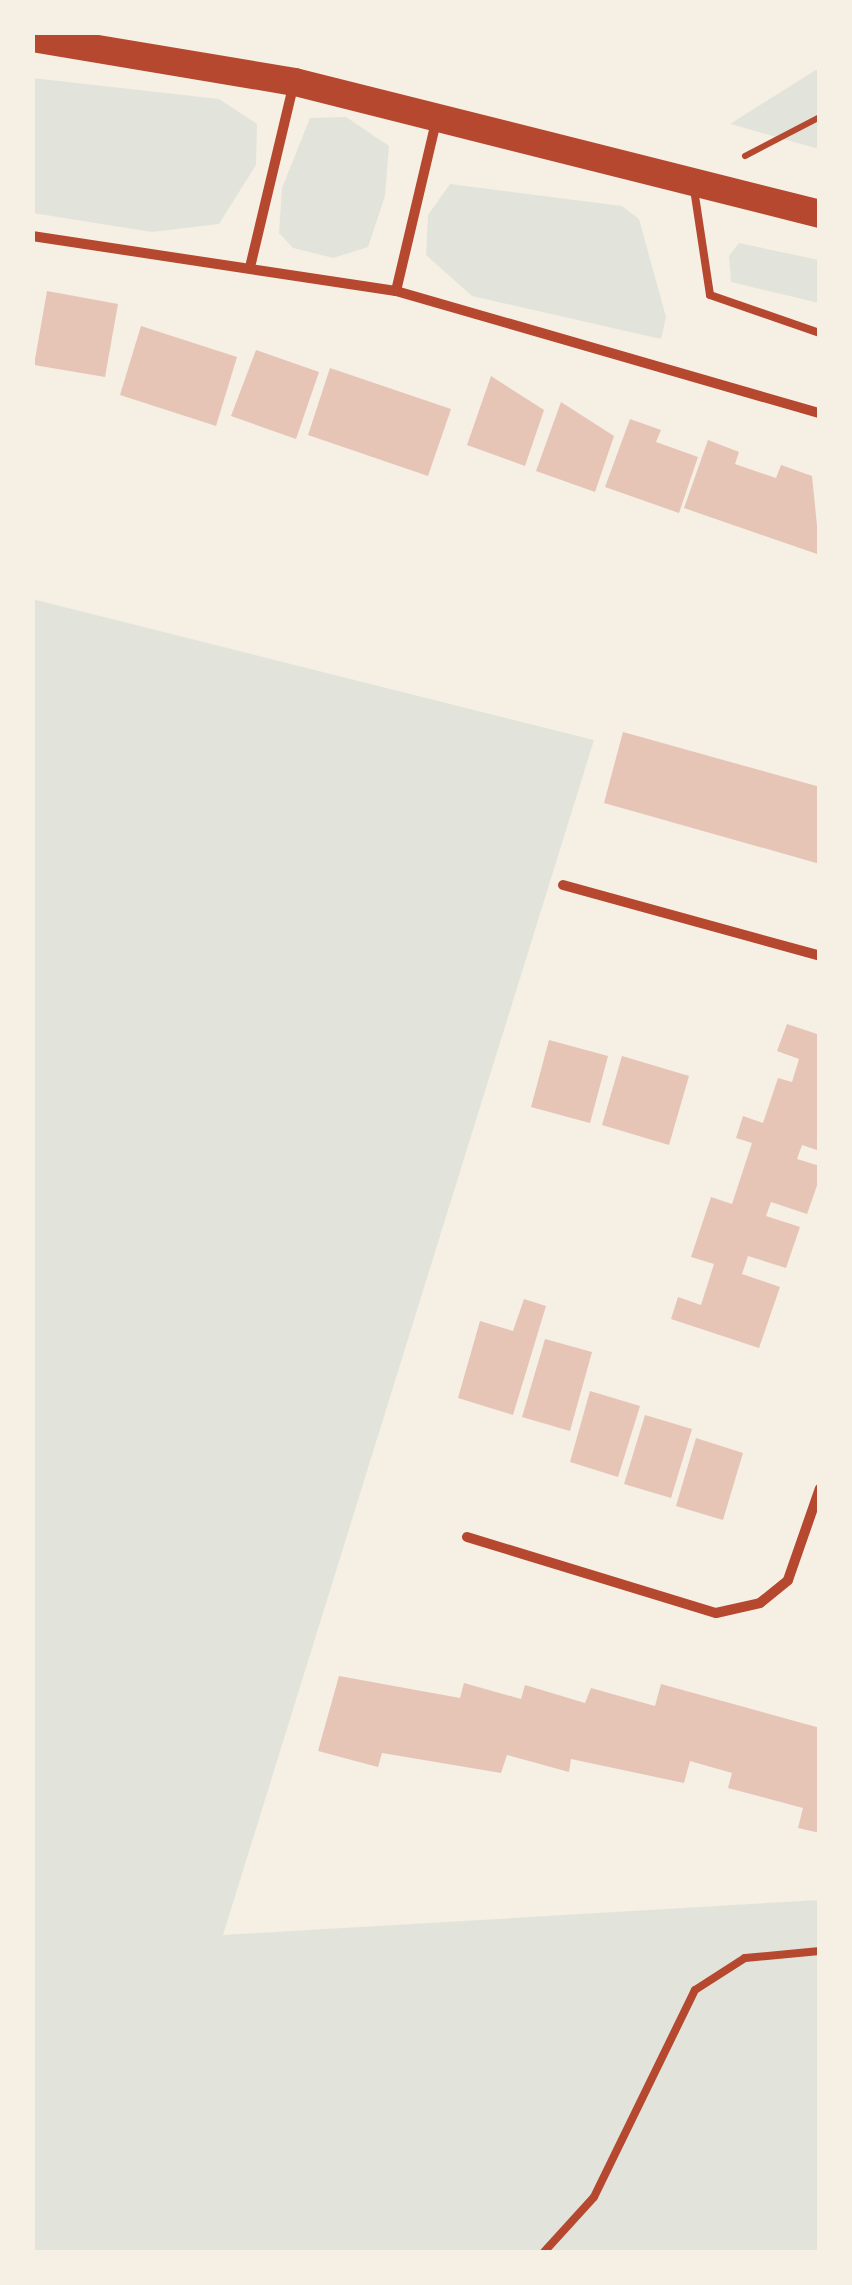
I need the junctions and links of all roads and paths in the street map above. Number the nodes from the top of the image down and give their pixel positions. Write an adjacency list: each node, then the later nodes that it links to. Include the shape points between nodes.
1 (32, 38): 2 (highway)
2 (295, 82): 3 (highway); 8 (street)
3 (437, 114): 5 (highway); 9 (street)
4 (820, 117): 5 (path)
5 (696, 182): 6 (highway); 10 (lane, via 691,214 710,296)
6 (820, 214)
7 (32, 236): 8 (street)
8 (251, 264): 9 (street)
9 (396, 291): 11 (street)
10 (820, 333)
11 (820, 414)
12 (562, 885): 13 (street)
13 (820, 956)
14 (820, 1488): 15 (street, via 788,1580 760,1602 716,1613)
15 (466, 1537)
16 (820, 1951): 17 (lane, via 745,1958 695,1990 594,2197)
17 (544, 2252)

